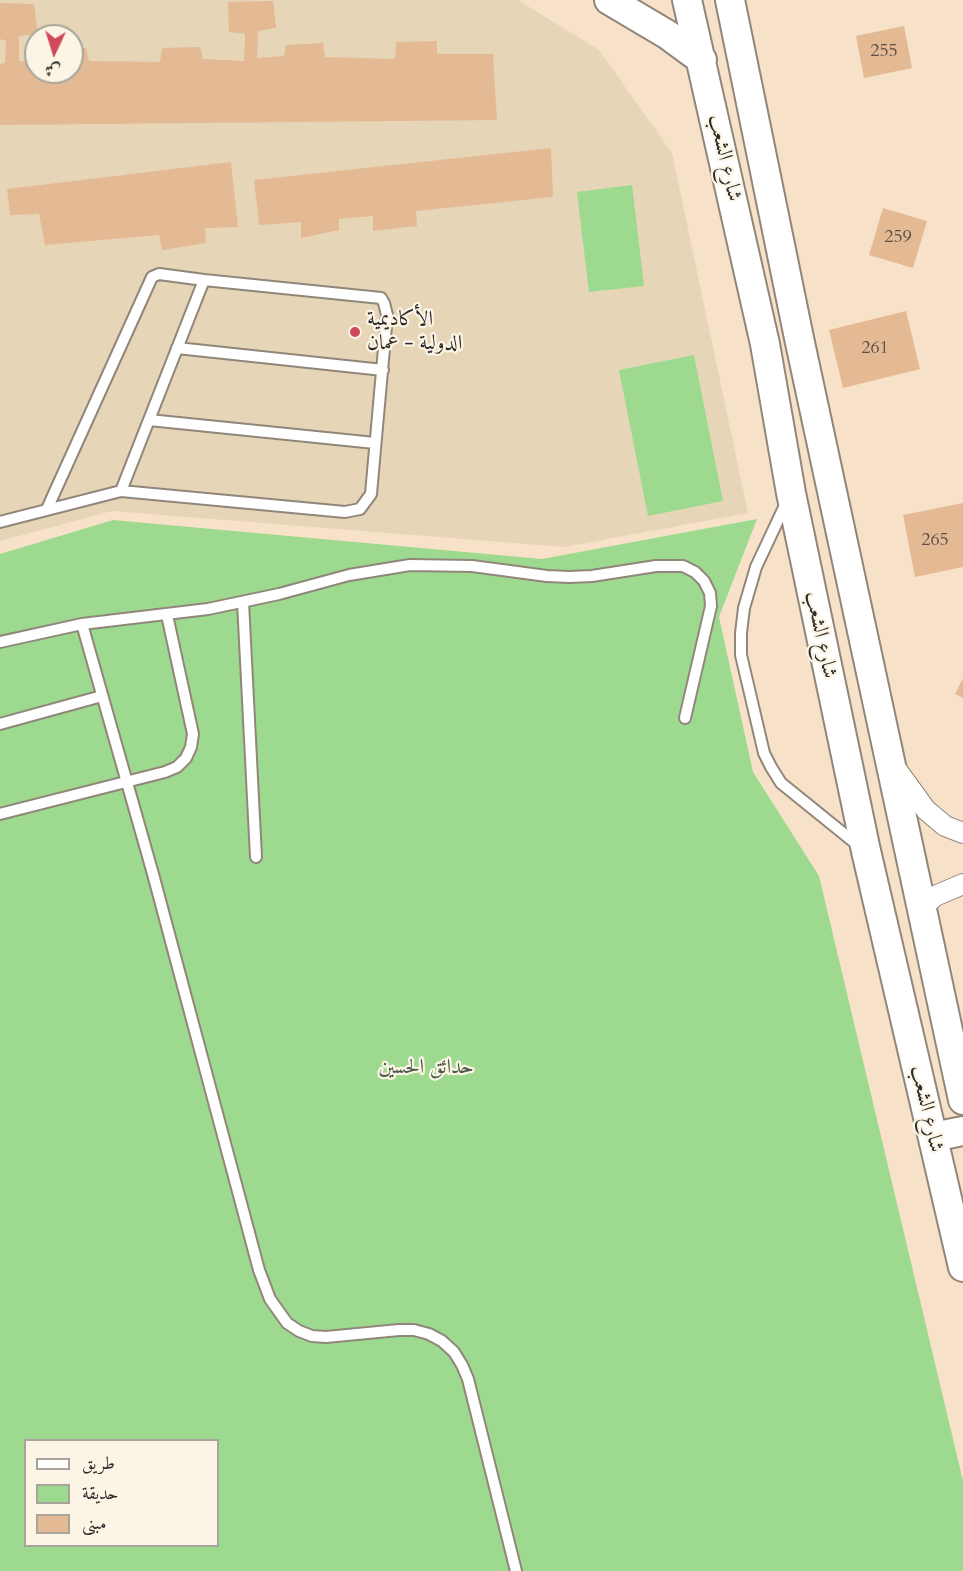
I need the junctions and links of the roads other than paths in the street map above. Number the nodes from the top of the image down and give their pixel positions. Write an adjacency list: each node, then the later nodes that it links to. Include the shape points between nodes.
1 (609, 0): 4 (main road)
2 (687, 0): 4 (main road, شارع الشعب)
3 (730, 0): 6 (main road, شارع الشعب)
4 (702, 60): 7 (main road, شارع الشعب)
5 (204, 280): 8 (lane); 9 (lane, via 381,298 387,315); 14 (lane, via 159,274 152,277)
6 (799, 338): 7 (main road); 23 (main road, شارع الشعب)
7 (765, 344): 13 (main road, شارع الشعب)
8 (177, 348): 9 (lane); 10 (lane)
9 (383, 370): 11 (lane)
10 (149, 420): 11 (lane); 12 (lane)
11 (375, 443): 12 (lane, via 371,494 360,509 345,512)
12 (121, 491): 14 (lane)
13 (790, 492): 27 (main road, شارع الشعب); 27 (lane, via 756,567 744,608 741,655 764,753 781,783)
14 (47, 509): 15 (lane)
15 (0, 522)
16 (243, 602): 17 (lane); 21 (lane, via 349,575 410,565 472,566 569,577 683,566 704,581 711,606); 28 (lane)
17 (167, 615): 18 (lane); 24 (lane, via 193,734 191,747 177,767)
18 (82, 624): 19 (lane); 20 (lane)
19 (0, 642)
20 (102, 696): 22 (lane); 24 (lane)
21 (685, 717)
22 (0, 724)
23 (888, 755): 26 (street, via 926,810 945,826); 30 (main road, شارع الشعب)
24 (127, 782): 25 (lane); 35 (lane, via 270,1299 288,1323 312,1336 414,1330 442,1341 454,1352 468,1379)
25 (0, 814)
26 (963, 833)
27 (866, 851): 33 (main road, شارع الشعب)
28 (256, 857)
29 (963, 884): 30 (street, via 935,896)
30 (922, 908): 31 (main road, شارع الشعب)
31 (963, 1100)
32 (963, 1131): 33 (main road)
33 (933, 1137): 34 (main road, شارع الشعب)
34 (963, 1267)
35 (516, 1571)

